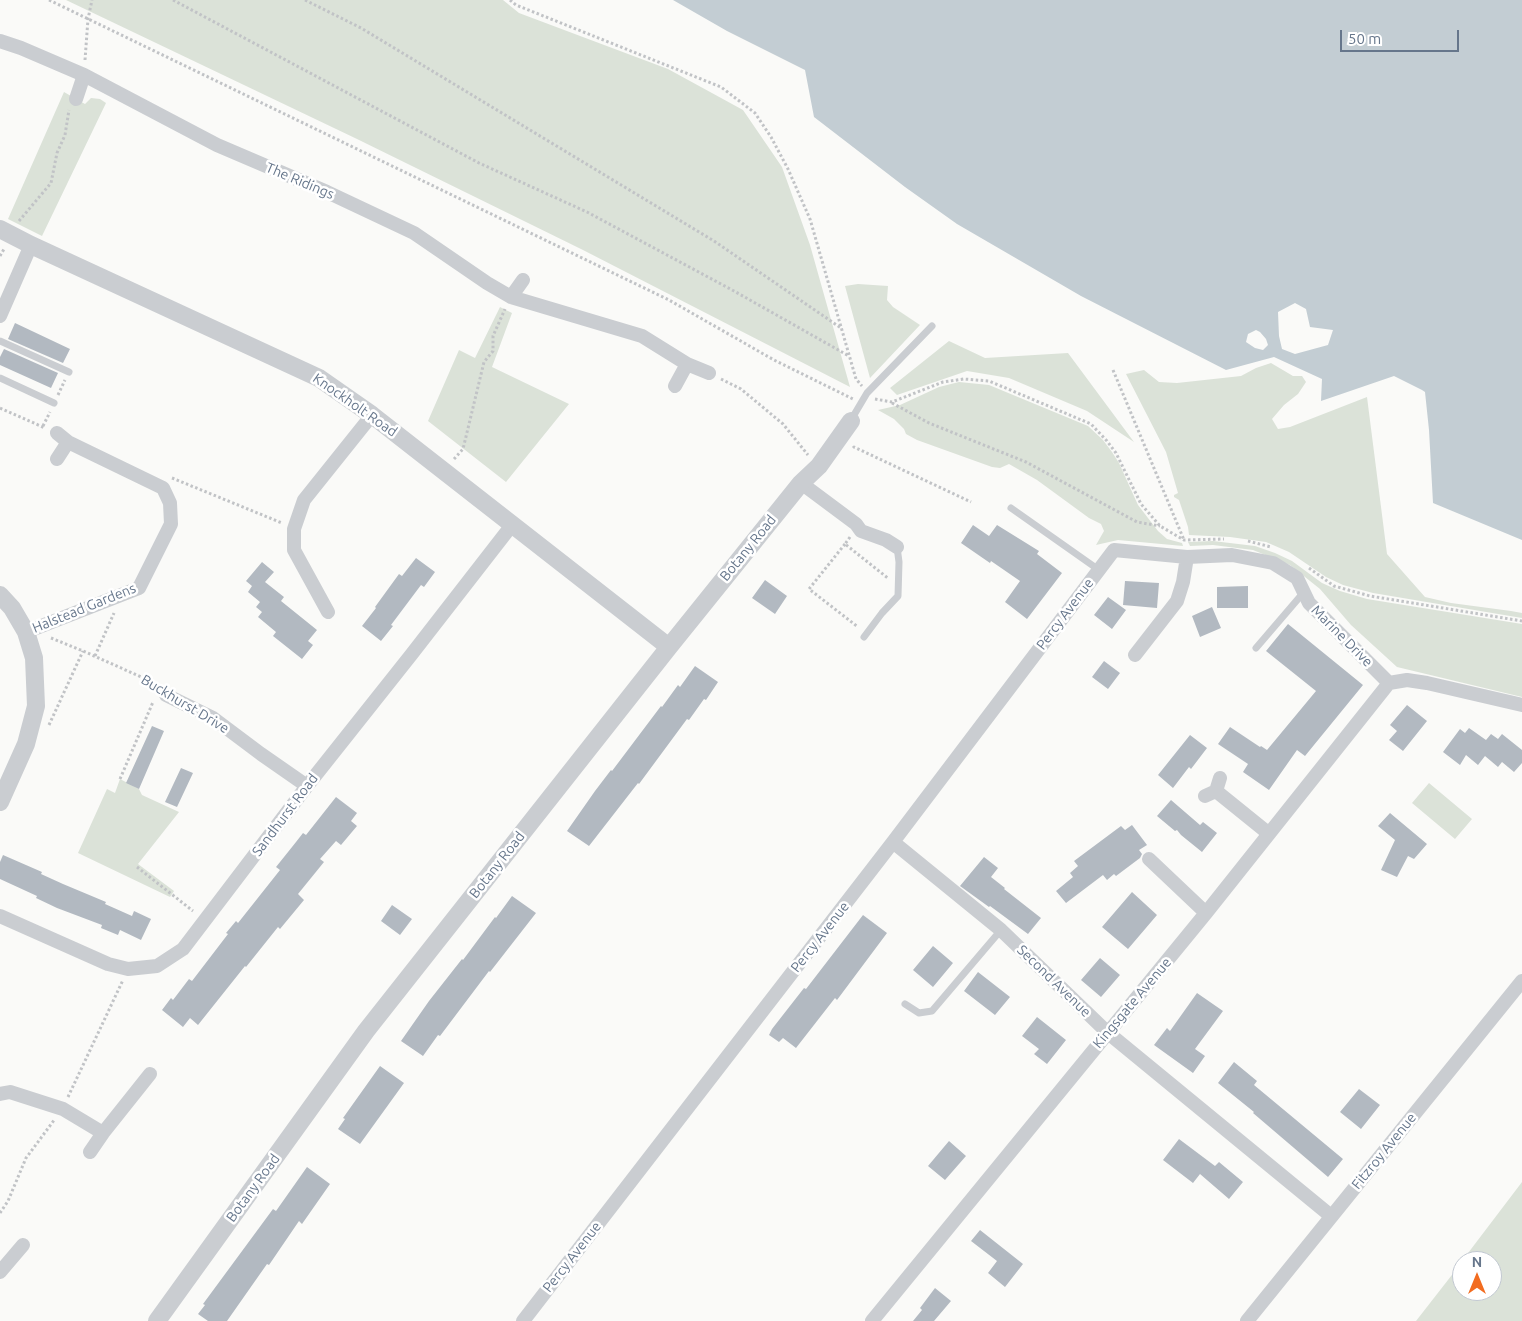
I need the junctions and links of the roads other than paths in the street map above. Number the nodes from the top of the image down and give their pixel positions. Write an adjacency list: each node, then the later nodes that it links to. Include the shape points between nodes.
1 (0, 41): 2 (street, The Ridings)
2 (84, 75): 3 (street); 7 (street, The Ridings, via 217,146 414,233)
3 (76, 98)
4 (6, 231): 5 (street, Knockholt Road)
5 (31, 245): 8 (street); 17 (street, Knockholt Road, via 319,378)
6 (523, 280): 7 (street)
7 (511, 296): 11 (street, The Ridings, via 642,336)
8 (0, 316)
9 (932, 326): 18 (lane, via 867,393)
10 (0, 341): 12 (lane)
11 (687, 364): 13 (street, The Ridings); 15 (street)
12 (69, 372)
13 (709, 374)
14 (0, 378): 16 (lane)
15 (675, 386)
16 (54, 403)
17 (372, 415): 22 (street, Knockholt Road); 29 (street, via 304,500 294,529 294,550)
18 (851, 421): 20 (street, Botany Road, via 819,466)
19 (57, 459): 30 (street, Halstead Gardens, via 62,438 162,488 170,503 171,524 139,588)
20 (801, 483): 23 (street, via 861,531); 32 (street, Botany Road)
21 (1011, 508): 26 (lane)
22 (512, 525): 32 (street, Knockholt Road); 38 (street, Sandhurst Road)
23 (897, 547): 31 (lane, via 898,596)
24 (1114, 550): 25 (street, Marine Drive); 26 (street, Percy Avenue)
25 (1187, 557): 27 (street, Marine Drive, via 1232,555 1273,563 1296,578); 34 (street, via 1177,601)
26 (1099, 570): 42 (street, Percy Avenue)
27 (1304, 592): 33 (lane); 35 (street, Marine Drive, via 1309,602)
28 (0, 594): 30 (street)
29 (328, 612)
30 (26, 632): 40 (street, via 34,658 36,706 26,744)
31 (864, 637)
32 (669, 647): 57 (street, Botany Road, via 366,1031)
33 (1256, 648)
34 (1135, 655)
35 (1389, 683): 37 (street, via 1407,680 1427,683); 41 (street, Kingsgate Avenue)
36 (163, 692): 38 (street, Buckhurst Drive, via 213,718)
37 (1522, 705)
38 (307, 786): 45 (street, Sandhurst Road, via 183,950 157,966 128,969 108,964)
39 (1214, 788): 41 (street)
40 (1, 798)
41 (1268, 833): 44 (street, Kingsgate Avenue)
42 (893, 842): 46 (street, Second Avenue); 58 (street, Percy Avenue)
43 (1149, 859): 44 (street)
44 (1206, 912): 49 (street, Kingsgate Avenue)
45 (0, 916)
46 (1000, 930): 48 (lane, via 932,1011 919,1013); 49 (street, Second Avenue)
47 (1522, 981): 54 (street, Fitzroy Avenue)
48 (905, 1004)
49 (1107, 1032): 54 (street, Second Avenue); 59 (street, Kingsgate Avenue)
50 (150, 1074): 52 (street)
51 (0, 1094): 52 (street, via 10,1092 63,1109)
52 (103, 1133): 53 (street)
53 (90, 1152)
54 (1331, 1216): 60 (street, Fitzroy Avenue)
55 (23, 1245): 56 (street)
56 (2, 1266)
57 (157, 1321)
58 (523, 1321)
59 (872, 1321)
60 (1248, 1321)

